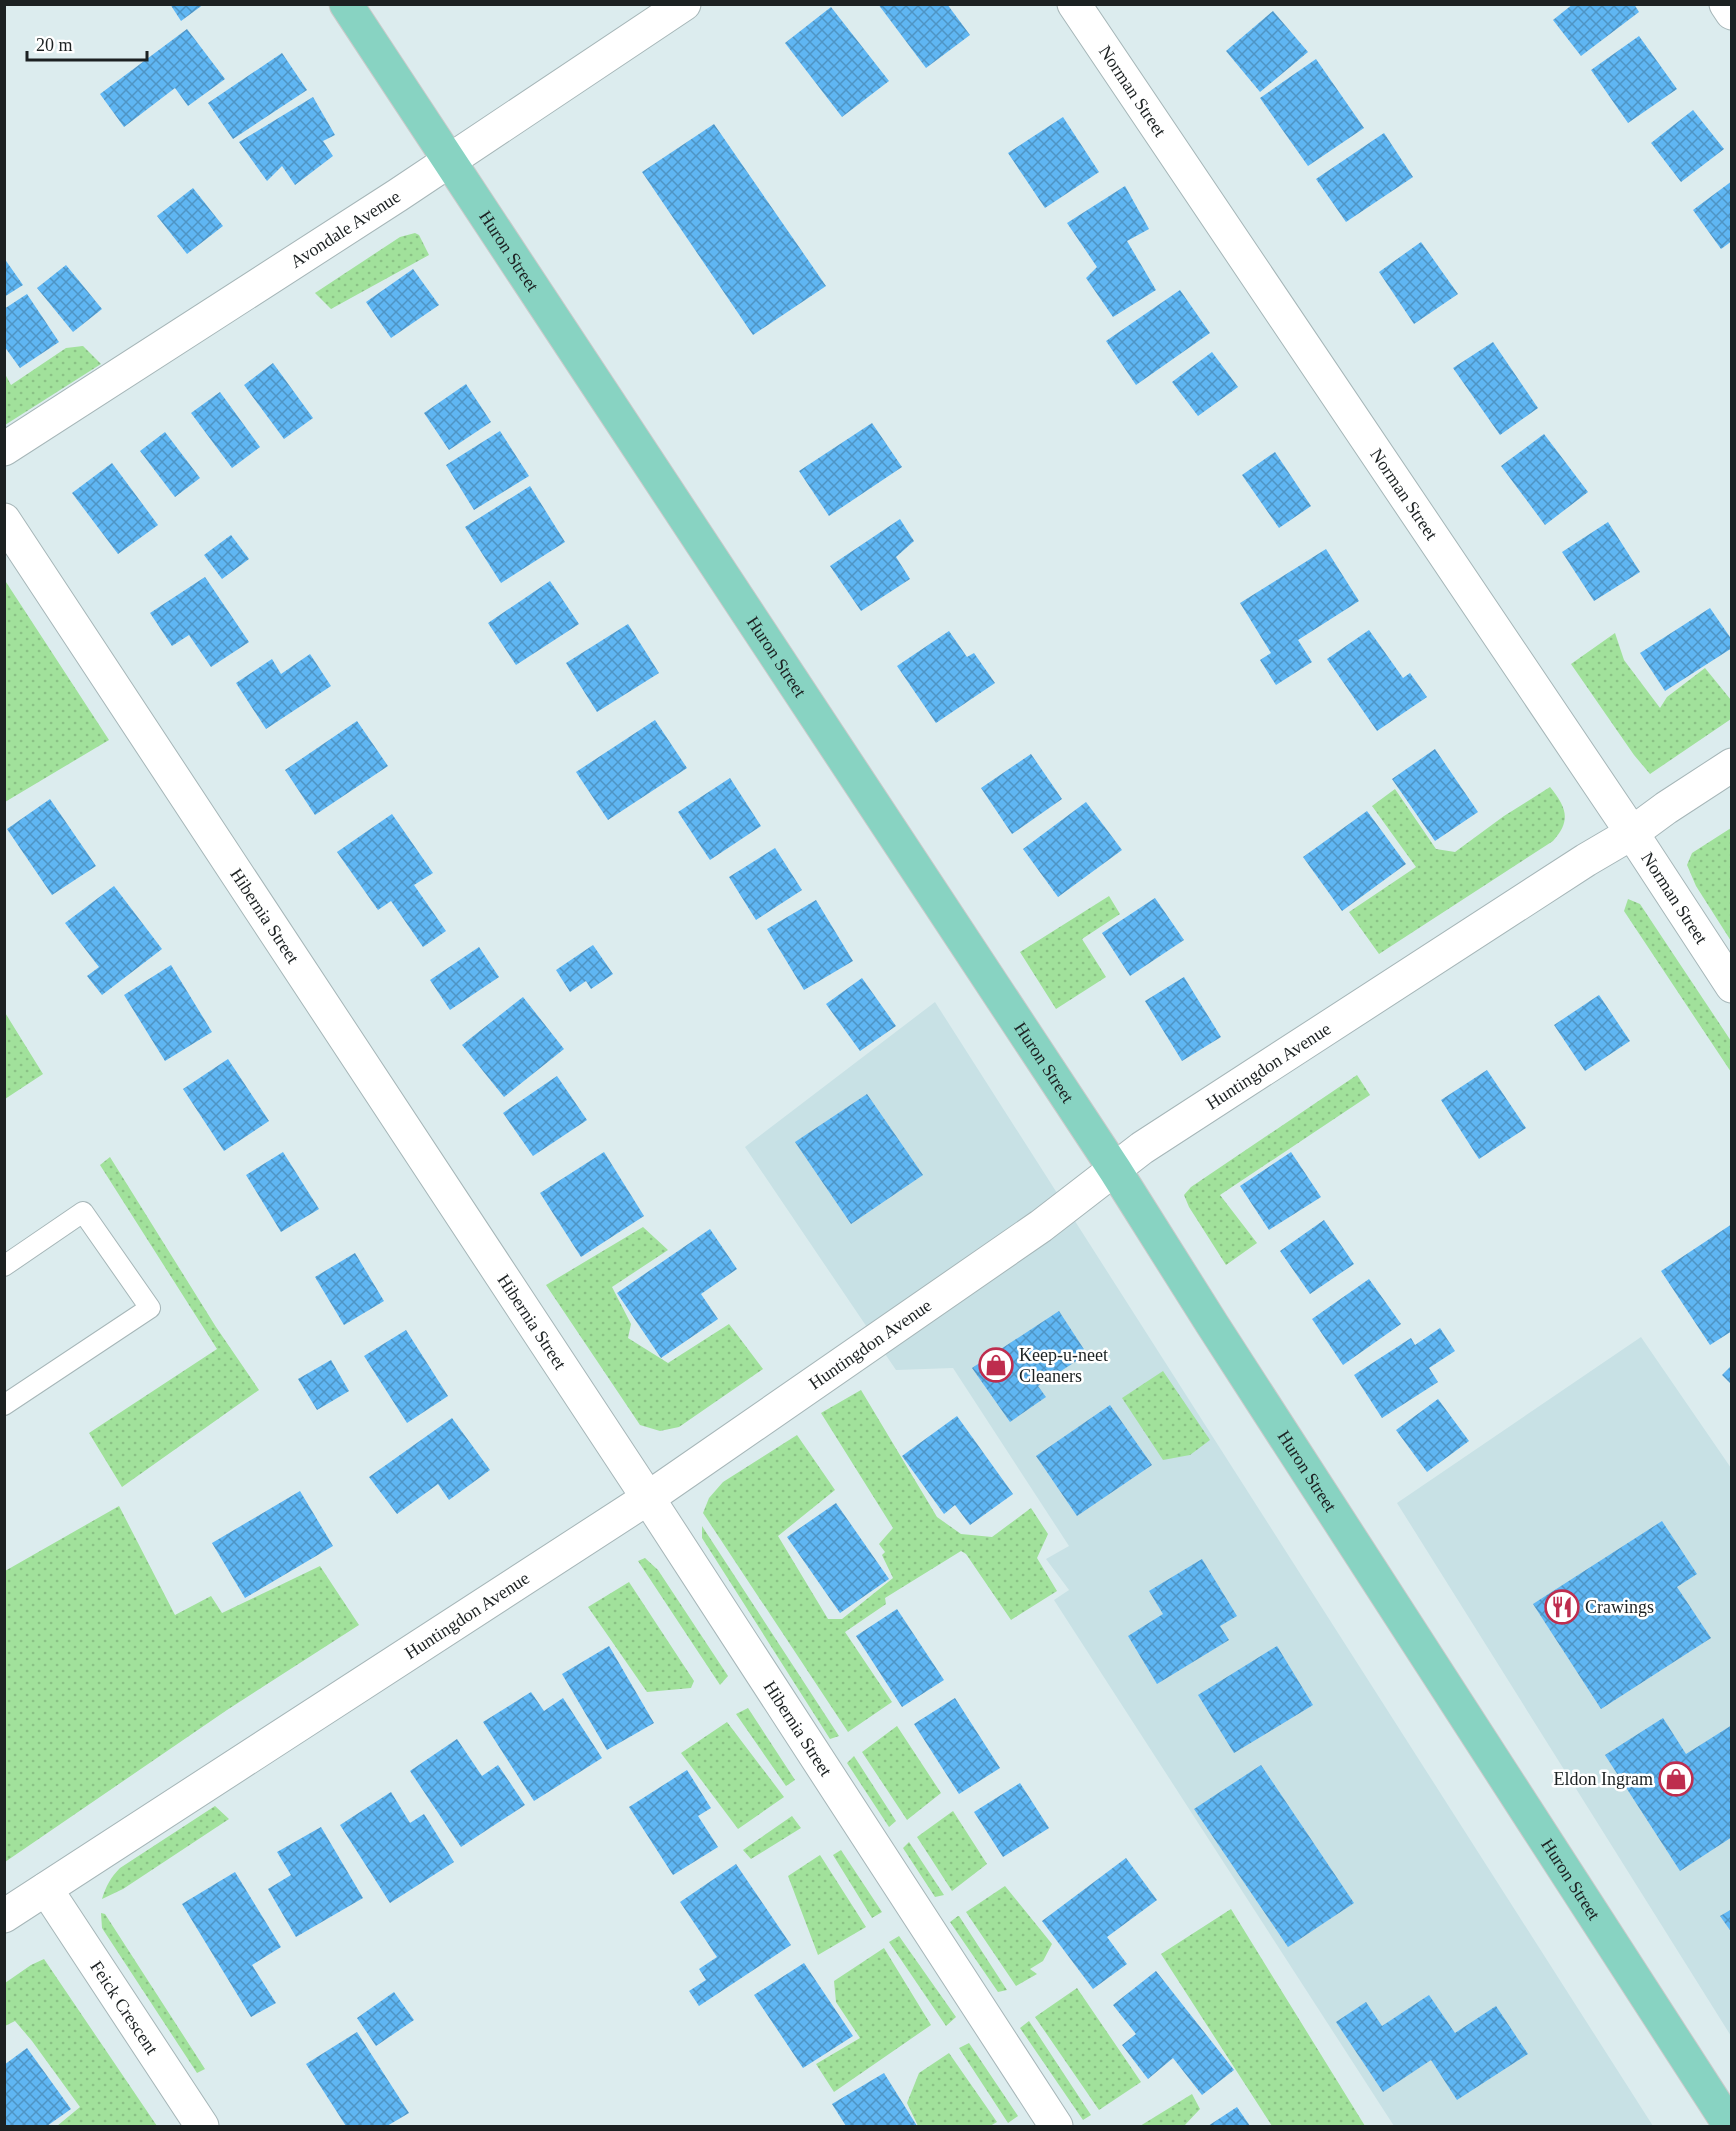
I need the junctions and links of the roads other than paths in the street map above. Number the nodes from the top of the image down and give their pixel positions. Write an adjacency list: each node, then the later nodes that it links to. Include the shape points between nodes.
1 (346, 4): 6 (main road, Huron Street)
2 (684, 4): 6 (street, Avondale Avenue)
3 (1074, 4): 10 (street, Norman Street)
4 (1726, 4): 5 (street)
5 (1731, 13)
6 (449, 161): 7 (street, Avondale Avenue); 12 (main road, Huron Street)
7 (4, 449)
8 (4, 520): 15 (street, Hibernia Street)
9 (1731, 765): 10 (street, Huntingdon Avenue)
10 (1632, 833): 11 (street, Norman Street); 12 (street, Huntingdon Avenue, via 1142,1148)
11 (1731, 986)
12 (1115, 1170): 15 (street, Huntingdon Avenue, via 1041,1226); 20 (main road, Huron Street)
13 (4, 1266): 14 (lane, via 83,1212 150,1308)
14 (4, 1405)
15 (648, 1498): 16 (street, Huntingdon Avenue); 19 (street, Hibernia Street)
16 (46, 1889): 17 (street, Huntingdon Avenue); 18 (street, Feick Crescent)
17 (4, 1916)
18 (202, 2127)
19 (1056, 2127)
20 (1730, 2127)

